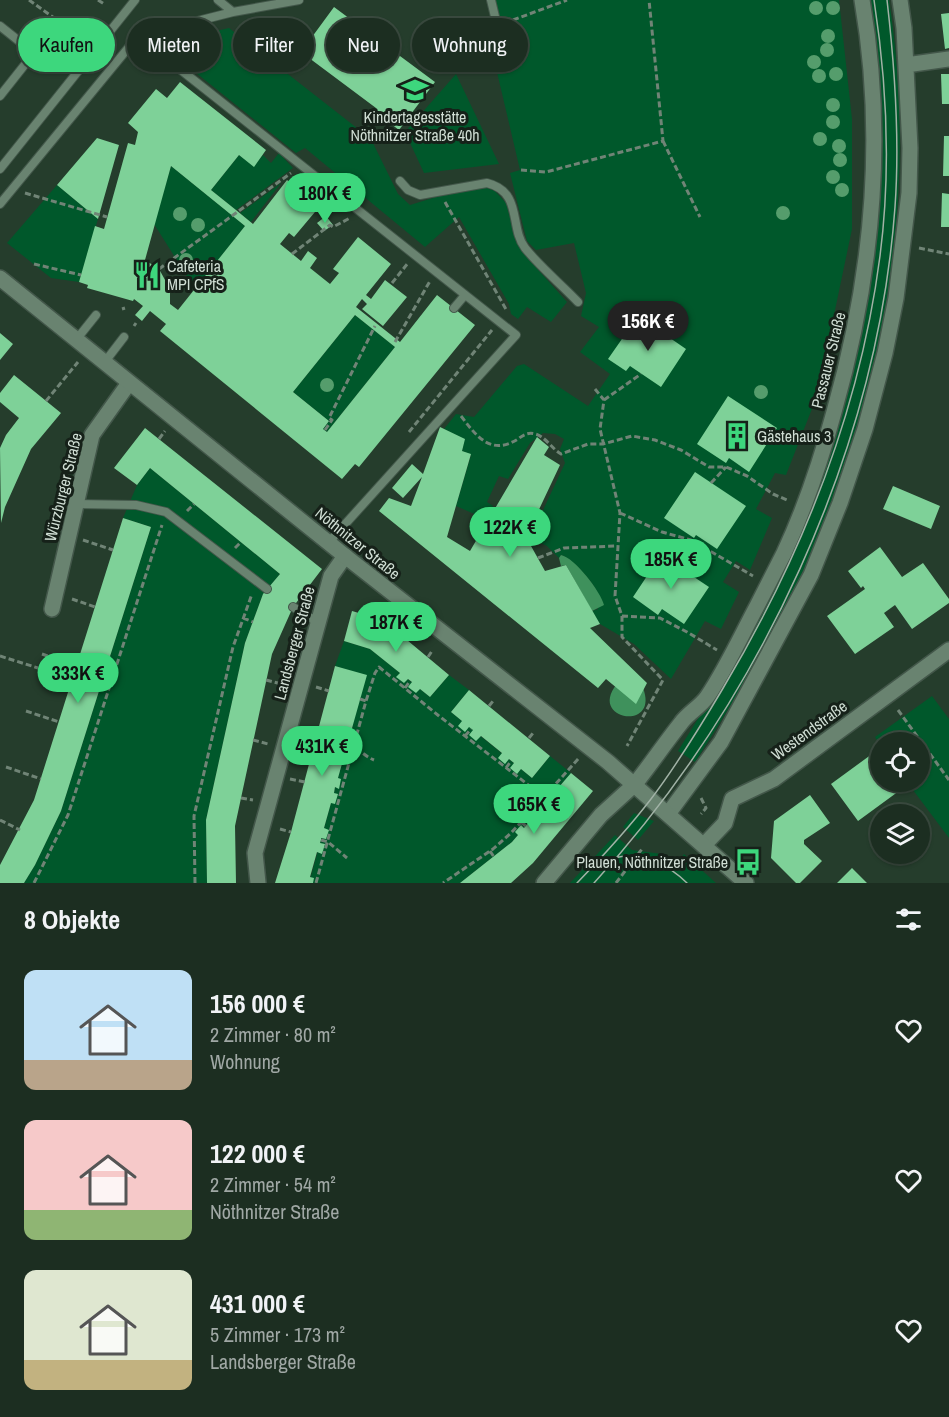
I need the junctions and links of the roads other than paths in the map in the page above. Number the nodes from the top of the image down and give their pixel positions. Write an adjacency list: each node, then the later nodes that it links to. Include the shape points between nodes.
1 (135, 0): 16 (lane)
2 (218, 0): 7 (lane)
3 (299, 0): 7 (lane)
4 (491, 0): 9 (lane)
5 (862, 0): 36 (street, Passauer Straße, via 874,100 870,238 850,355 823,451 784,552 730,658 705,699 682,721)
6 (900, 0): 13 (street)
7 (233, 12): 8 (lane)
8 (209, 18)
9 (496, 18)
10 (0, 27): 15 (lane, via 34,53)
11 (127, 49): 18 (lane)
12 (949, 59): 13 (street)
13 (906, 65): 37 (street, via 910,148 904,242 885,353 865,429 811,574 721,742)
14 (184, 72): 20 (lane)
15 (0, 96)
16 (0, 169)
17 (400, 181): 21 (lane, via 420,195 487,183 496,185 511,201 524,246)
18 (0, 204)
19 (0, 278): 25 (street, Nöthnitzer Straße)
20 (465, 295): 22 (lane); 29 (lane, via 516,335)
21 (578, 302)
22 (454, 308)
23 (96, 315): 25 (lane)
24 (124, 338): 26 (lane)
25 (76, 340): 26 (street, Nöthnitzer Straße)
26 (104, 363): 27 (street, Nöthnitzer Straße)
27 (129, 383): 28 (street, Würzburger Straße, via 92,435); 29 (street, Nöthnitzer Straße)
28 (76, 504): 31 (lane, via 136,505 183,515 231,553); 32 (street, Würzburger Straße)
29 (329, 543): 30 (street, Nöthnitzer Straße)
30 (345, 556): 34 (street, Landsberger Straße, via 331,576); 36 (street, Nöthnitzer Straße)
31 (267, 589)
32 (54, 601)
33 (293, 607): 34 (lane)
34 (319, 623): 39 (street, Landsberger Straße, via 255,853)
35 (949, 650): 38 (street, Westendstraße, via 774,779 732,799 725,823)
36 (635, 784): 37 (street, Nöthnitzer Straße); 40 (street, Passauer Straße, via 601,815)
37 (668, 814): 38 (street, Nöthnitzer Straße)
38 (704, 845): 41 (street, Nöthnitzer Straße)
39 (258, 883)
40 (544, 883)
41 (746, 883)

